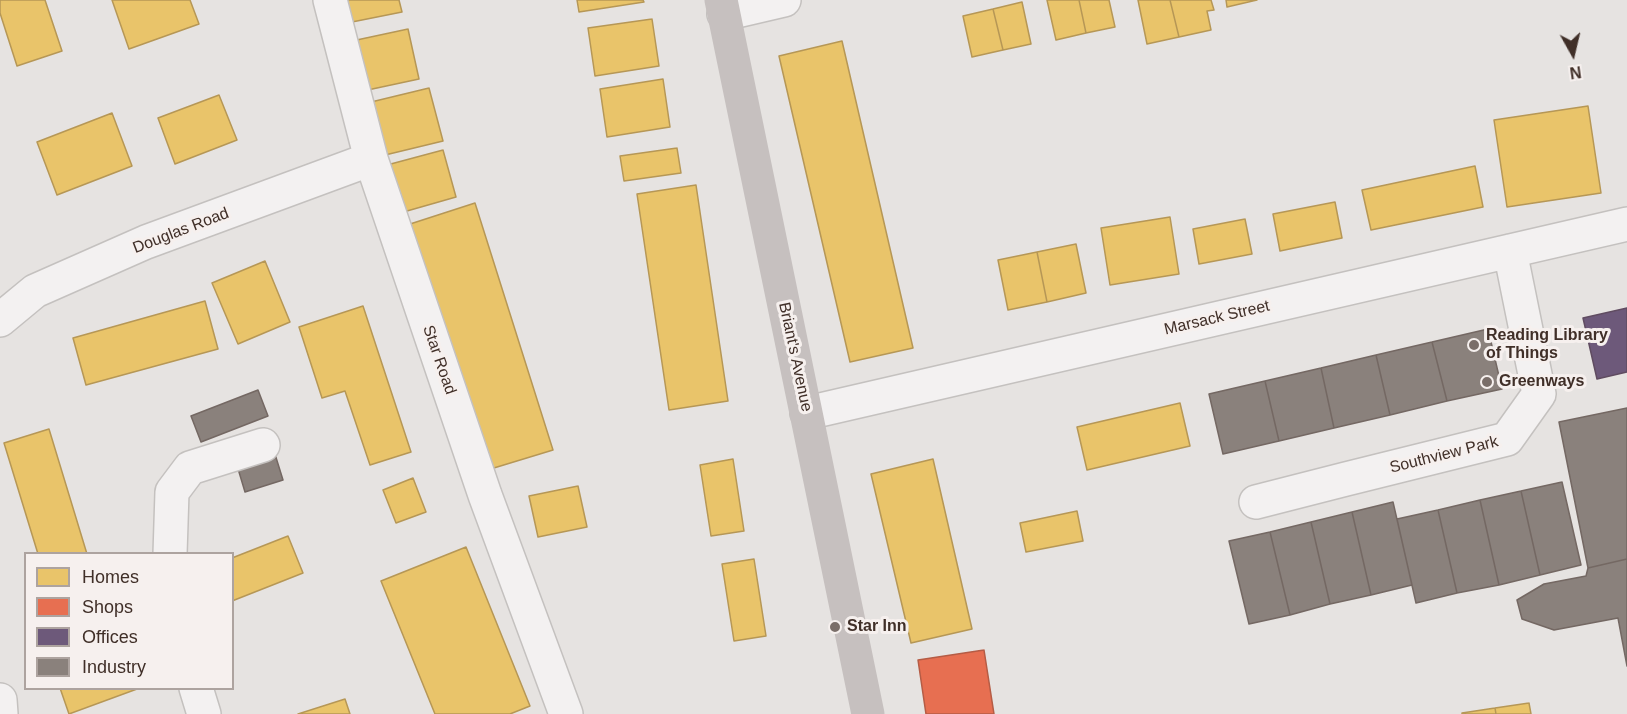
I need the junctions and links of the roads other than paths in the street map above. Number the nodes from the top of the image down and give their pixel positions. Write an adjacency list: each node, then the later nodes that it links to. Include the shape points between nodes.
1 (330, 0): 4 (street, Star Road)
2 (784, 0): 3 (street)
3 (723, 7): 8 (main road, Briant's Avenue)
4 (371, 159): 7 (street, Douglas Road, via 146,242 35,291); 14 (street, Star Road, via 485,495)
5 (1627, 224): 6 (street, Marsack Street)
6 (1510, 251): 8 (street, Marsack Street); 10 (street, Southview Park, via 1539,394 1507,439)
7 (0, 320)
8 (807, 413): 17 (main road, Briant's Avenue)
9 (263, 446): 11 (street, via 190,468 172,492)
10 (1256, 502)
11 (170, 552)
12 (197, 690): 16 (street)
13 (0, 700): 15 (street)
14 (563, 706)
15 (1, 714)
16 (204, 714)
17 (868, 714)

